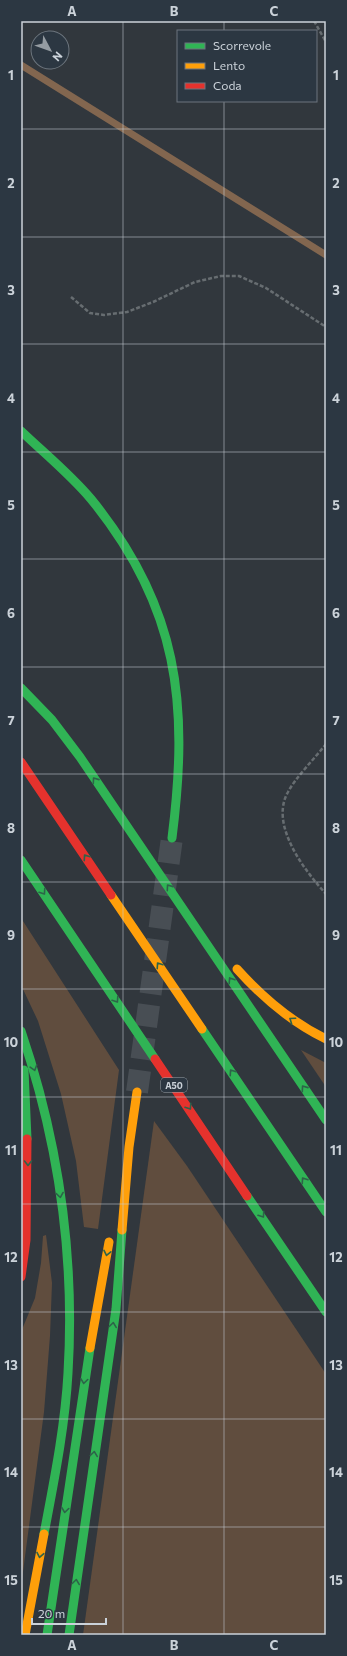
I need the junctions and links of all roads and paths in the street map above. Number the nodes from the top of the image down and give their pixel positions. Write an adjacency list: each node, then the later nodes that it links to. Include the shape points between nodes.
1 (314, 21): 2 (path)
2 (326, 42)
3 (71, 297): 4 (path, via 90,312 104,315 127,312 195,282 221,276 239,276 266,288)
4 (326, 327)
5 (21, 431): 9 (main road, via 90,498 108,521 140,569 162,621 176,679 182,742 180,783)
6 (21, 688): 12 (main road, one-way to 6, via 70,743)
7 (326, 744): 11 (path, via 287,792 283,809 285,833 312,880)
8 (21, 762): 19 (main road, one-way to 8)
9 (172, 838)
10 (21, 860): 21 (main road, A50, one-way to 21)
11 (326, 894)
12 (192, 919): 15 (main road, one-way to 12, via 276,1008 254,989); 17 (main road, one-way to 12, via 255,1018)
13 (21, 1031): 22 (main road, one-way to 22, via 47,1117 62,1208 67,1258 70,1343 68,1386)
14 (21, 1040): 20 (main road, one-way to 20, via 26,1085 28,1162 26,1240)
15 (326, 1040)
16 (137, 1092): 18 (main road)
17 (326, 1120)
18 (129, 1147): 23 (main road, one-way to 23, via 85,1375); 26 (main road, one-way to 18, via 116,1309)
19 (326, 1212)
20 (21, 1277)
21 (326, 1312)
22 (55, 1475): 23 (main road); 24 (main road, one-way to 24)
23 (50, 1616): 25 (main road)
24 (25, 1635)
25 (47, 1635)
26 (69, 1635)

